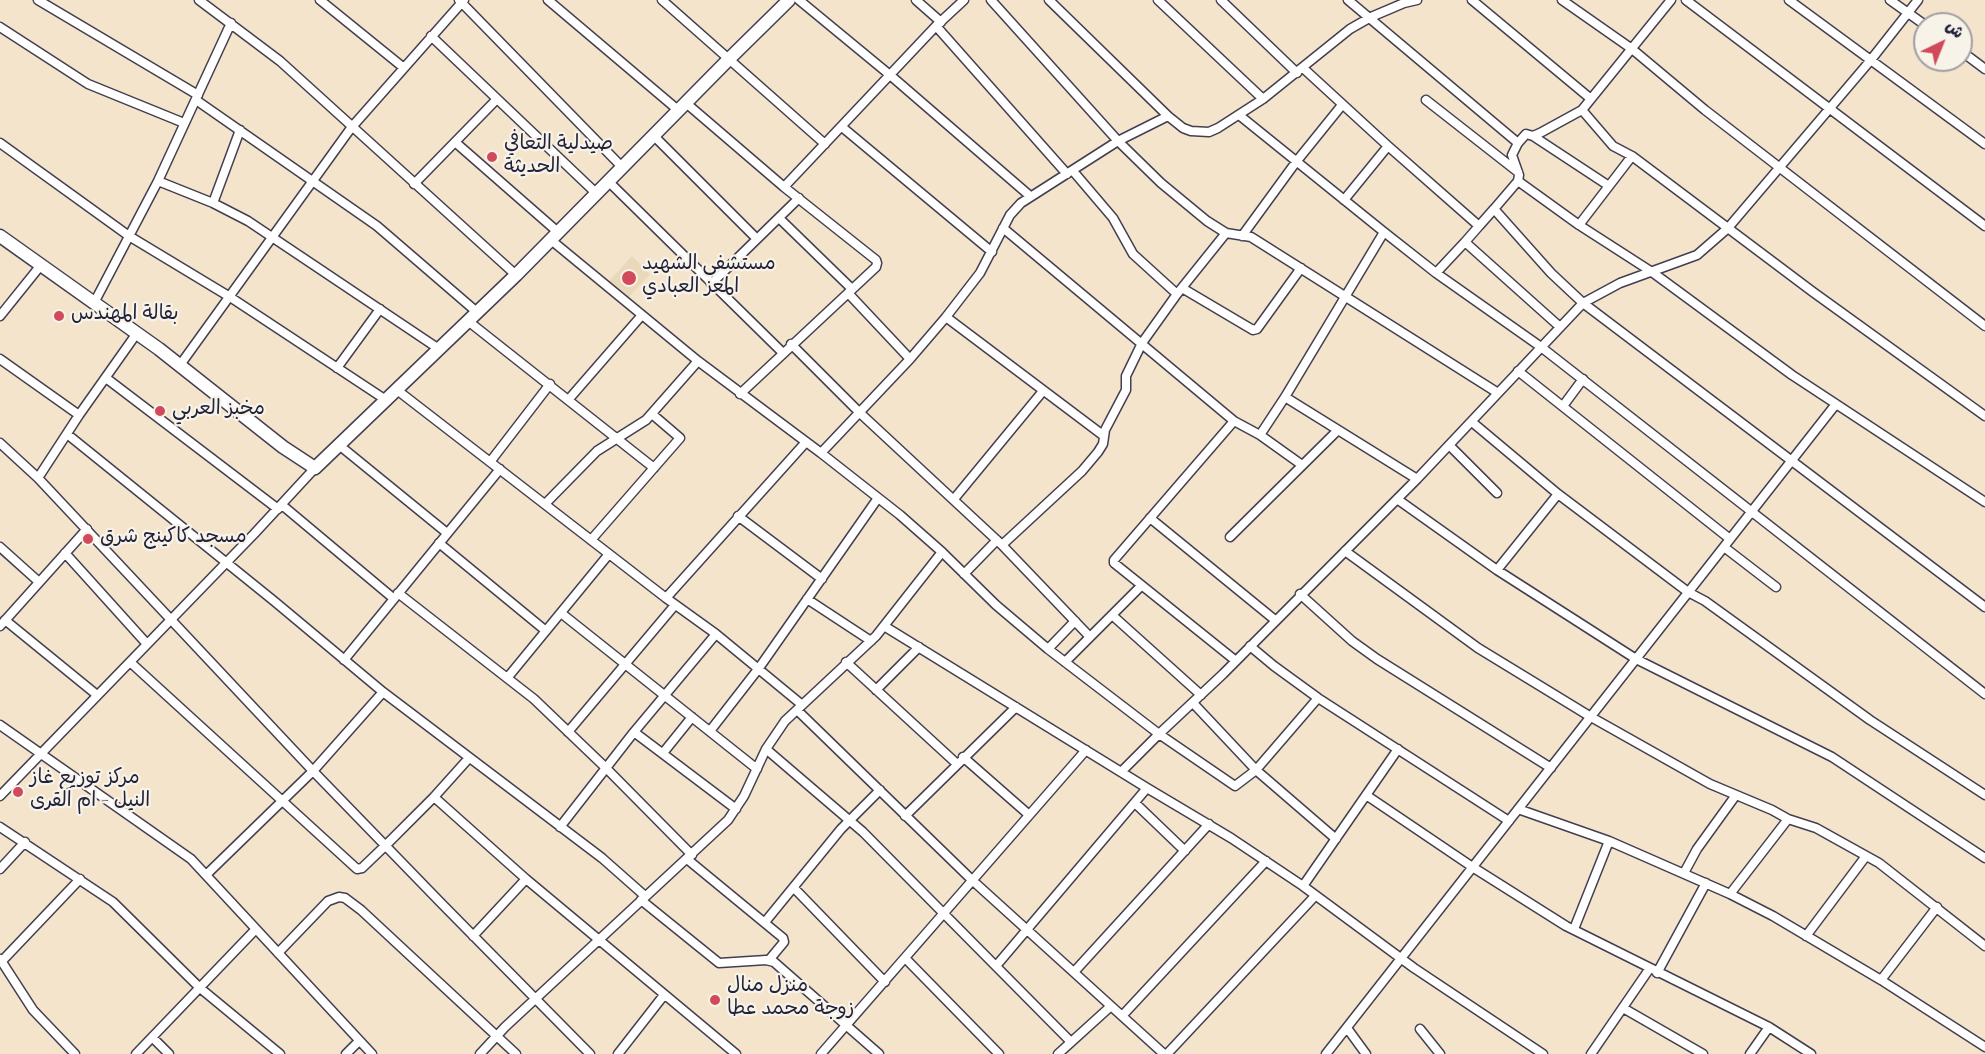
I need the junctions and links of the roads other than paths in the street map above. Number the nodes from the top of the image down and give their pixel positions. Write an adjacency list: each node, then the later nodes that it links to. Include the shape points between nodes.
1 (38, 0): 37 (street)
2 (199, 0): 27 (street)
3 (320, 0): 34 (street)
4 (548, 0): 43 (street)
5 (662, 0): 32 (street)
6 (789, 0): 32 (street)
7 (798, 0): 36 (street)
8 (916, 0): 28 (street)
9 (964, 0): 28 (street)
10 (991, 0): 54 (street)
11 (1049, 0): 47 (street)
12 (1158, 0): 39 (street)
13 (1221, 0): 35 (street)
14 (1348, 0): 25 (street)
15 (1417, 0): 25 (street)
16 (1472, 0): 40 (street)
17 (1562, 0): 31 (street)
18 (1671, 0): 31 (street)
19 (1686, 0): 44 (street)
20 (1789, 0): 33 (street)
21 (1890, 0): 24 (street)
22 (1918, 0): 24 (street)
23 (462, 1): 30 (street); 63 (street)
24 (1908, 13): 26 (street); 33 (street)
25 (1371, 17): 35 (street, via 1342,35); 57 (street)
26 (1913, 17)
27 (231, 23): 37 (street); 50 (street, via 280,61)
28 (938, 24): 36 (street); 65 (street)
29 (0, 27): 48 (street, via 88,84)
30 (431, 36): 34 (street); 38 (street)
31 (1632, 49): 40 (street); 64 (street)
32 (729, 59): 43 (street); 58 (street)
33 (1870, 61): 44 (street); 59 (street)
34 (404, 68): 50 (street)
35 (1300, 71): 39 (street); 42 (street)
36 (890, 75): 49 (street); 74 (street)
37 (197, 97): 48 (street); 51 (street)
38 (497, 99): 55 (street); 73 (street)
39 (1263, 99): 46 (street)
40 (1591, 99): 45 (street)
41 (1426, 100): 66 (street)
42 (1342, 105): 60 (street); 62 (street)
43 (682, 107): 52 (street); 72 (street)
44 (1829, 108): 64 (street); 82 (street)
45 (1582, 110): 53 (street); 61 (street, via 1608,141)
46 (1239, 115): 47 (street, via 1209,132 1183,128); 62 (street)
47 (1168, 116): 54 (street)
48 (184, 123): 68 (street)
49 (842, 127): 58 (street); 94 (street)
50 (351, 128): 67 (street); 70 (street)
51 (240, 130): 67 (street); 77 (street)
52 (654, 136): 63 (street); 92 (street)
53 (1533, 136): 57 (street, via 1526,134); 71 (street)
54 (1118, 141): 65 (street); 86 (street, via 1161,183)
55 (455, 142): 70 (street); 89 (street)
56 (0, 143): 88 (street)
57 (1518, 143): 66 (street, via 1512,155)
58 (825, 144): 72 (street)
59 (1985, 144)
60 (1388, 146): 76 (street); 80 (street)
61 (1632, 156): 71 (street); 84 (street)
62 (1296, 162): 76 (street); 90 (street)
63 (623, 168): 69 (street)
64 (1779, 168): 84 (street); 112 (street)
65 (1070, 172): 74 (street); 102 (street, via 1113,218 1133,254)
66 (1518, 177): 78 (street); 81 (street)
67 (313, 180): 91 (street); 111 (street, via 377,226)
68 (158, 181): 77 (street); 88 (street)
69 (609, 182): 73 (street); 100 (street)
70 (414, 184): 99 (street)
71 (1609, 186): 81 (street)
72 (784, 187): 75 (street)
73 (597, 194): 89 (street)
74 (1030, 196): 83 (street)
75 (799, 198): 79 (street); 101 (street, via 878,263)
76 (1344, 200): 85 (street)
77 (213, 203): 91 (street)
78 (1494, 209): 80 (street); 106 (street)
79 (779, 218): 92 (street); 101 (street)
80 (1479, 225): 93 (street)
81 (1579, 225): 97 (street)
82 (1985, 226)
83 (1003, 228): 94 (street); 115 (street)
84 (1728, 228): 97 (street, via 1696,255); 141 (street)
85 (1384, 232): 98 (street); 103 (street)
86 (1226, 233): 90 (street); 102 (street)
87 (0, 236): 95 (street)
88 (129, 236): 104 (street); 105 (street)
89 (555, 236): 99 (street); 108 (street)
90 (1242, 236): 96 (street, via 1251,237)
91 (273, 237): 104 (street); 107 (street)
92 (757, 239): 100 (street)
93 (1465, 242): 98 (street); 113 (street)
94 (992, 252): 110 (street)
95 (41, 265): 105 (street); 109 (street)
96 (1301, 268): 102 (street, via 1253,330); 103 (street)
97 (1652, 272): 106 (street, via 1620,283); 136 (street)
98 (1436, 273): 117 (street)
99 (516, 275): 111 (street)
100 (711, 284): 119 (street)
101 (850, 291): 116 (street); 121 (street)
102 (1180, 291): 115 (street)
103 (1344, 296): 132 (street); 133 (street)
104 (230, 297): 123 (street); 124 (street)
105 (94, 303): 114 (street)
106 (1583, 303): 113 (street); 154 (street)
107 (380, 309): 118 (street); 124 (street)
108 (642, 315): 122 (street); 134 (street)
109 (0, 316)
110 (946, 316): 121 (street); 130 (street)
111 (473, 317): 118 (street); 128 (street)
112 (1985, 326)
113 (1560, 327): 117 (street)
114 (137, 333): 123 (street); 126 (street)
115 (1142, 343): 142 (street); 147 (street, via 1126,376 1125,393)
116 (791, 345): 119 (street); 138 (street)
117 (1541, 347): 125 (street); 127 (street)
118 (439, 349): 129 (street)
119 (783, 353): 131 (street)
120 (0, 359): 140 (street)
121 (910, 359): 138 (street)
122 (698, 361): 131 (street); 139 (street)
123 (180, 365): 157 (street)
124 (338, 368): 135 (street)
125 (1518, 371): 132 (street); 137 (street)
126 (106, 378): 140 (street); 169 (street)
127 (1583, 379): 137 (street); 170 (street)
128 (550, 384): 134 (street); 155 (street)
129 (397, 390): 135 (street); 155 (street)
130 (1043, 391): 147 (street); 165 (street)
131 (740, 393): 149 (street)
132 (1498, 393): 143 (street)
133 (1285, 397): 144 (street); 146 (street)
134 (569, 399): 148 (street)
135 (386, 400): 151 (street)
136 (1836, 404): 154 (street); 167 (street)
137 (1563, 406): 176 (street)
138 (860, 413): 153 (street); 165 (street)
139 (652, 414): 148 (street); 158 (street, via 681,438)
140 (79, 415): 145 (street)
141 (1985, 417)
142 (1233, 421): 146 (street); 172 (street)
143 (1472, 422): 152 (street); 163 (street)
144 (1338, 430): 156 (street); 161 (street)
145 (67, 434): 160 (street); 186 (street)
146 (1260, 435): 156 (street)
147 (1104, 436): 178 (street, via 1098,452 1082,471)
148 (617, 439): 158 (street); 168 (street, via 587,460)
149 (806, 442): 153 (street); 171 (street)
150 (0, 443): 160 (street)
151 (339, 445): 157 (street); 174 (street)
152 (1449, 445): 161 (street); 162 (street)
153 (821, 453): 164 (street)
154 (1791, 461): 170 (street); 199 (street)
155 (490, 462): 159 (street)
156 (1302, 465): 175 (street)
157 (315, 468): 169 (street)
158 (654, 468): 177 (street)
159 (500, 469): 168 (street); 174 (street)
160 (38, 478): 173 (street)
161 (1417, 479): 166 (street)
162 (1497, 493)
163 (1558, 494): 187 (street); 193 (street)
164 (878, 498): 183 (street); 189 (street)
165 (954, 499): 178 (street)
166 (1397, 499): 182 (street); 187 (street)
167 (1985, 502)
168 (546, 504): 177 (street)
169 (280, 507): 186 (street); 195 (street)
170 (1752, 511): 176 (street); 226 (street)
171 (738, 516): 189 (street); 196 (street)
172 (1150, 518): 191 (street, via 1114,563); 203 (street)
173 (87, 530): 184 (street); 202 (street)
174 (447, 533): 179 (street)
175 (1230, 537)
176 (1730, 539): 181 (street)
177 (591, 540): 185 (street)
178 (1000, 542): 188 (street); 204 (street)
179 (439, 543): 195 (street); 207 (street)
180 (0, 547): 190 (street)
181 (1724, 547): 192 (street); 193 (street)
182 (1345, 551): 194 (street); 235 (street, via 1478,648)
183 (942, 552): 188 (street); 206 (street)
184 (65, 553): 190 (street); 211 (street)
185 (609, 555): 196 (street); 200 (street)
186 (226, 562): 202 (street); 216 (street)
187 (1497, 570): 215 (street)
188 (964, 574): 214 (street)
189 (822, 579): 197 (street)
190 (39, 582): 205 (street)
191 (1141, 586): 201 (street); 217 (street)
192 (1776, 587)
193 (1688, 592): 215 (street); 258 (street)
194 (1300, 594): 203 (street); 249 (street, via 1364,650)
195 (395, 595): 216 (street); 223 (street)
196 (666, 598): 198 (street)
197 (807, 599): 210 (street); 222 (street)
198 (675, 605): 208 (street); 221 (street)
199 (1985, 607)
200 (561, 613): 207 (street); 221 (street)
201 (1112, 615): 209 (street); 228 (street)
202 (171, 619): 211 (street); 252 (street)
203 (1275, 620): 212 (street)
204 (1075, 621): 209 (street); 214 (street)
205 (2, 623): 227 (street)
206 (884, 626): 210 (street); 213 (street)
207 (546, 631): 223 (street)
208 (716, 633): 222 (street); 229 (street)
209 (1090, 637): 220 (street)
210 (871, 641): 219 (street)
211 (147, 644): 218 (street)
212 (1250, 646): 217 (street); 230 (street)
213 (919, 647): 224 (street); 233 (street)
214 (1048, 649): 220 (street)
215 (1636, 659): 235 (street); 280 (street, via 1819,750)
216 (344, 660): 225 (street)
217 (1236, 661): 228 (street)
218 (130, 662): 227 (street); 261 (street)
219 (846, 662): 224 (street); 232 (street)
220 (1065, 662): 240 (street)
221 (626, 665): 229 (street); 238 (street)
222 (759, 668): 232 (street); 237 (street)
223 (508, 677): 238 (street)
224 (876, 690): 247 (street)
225 (383, 692): 246 (street); 252 (street)
226 (1985, 694)
227 (97, 695): 245 (street)
228 (1201, 695): 231 (street)
229 (664, 696): 234 (street); 239 (street)
230 (1318, 698): 242 (street); 251 (street)
231 (1193, 703): 240 (street); 251 (street)
232 (799, 707): 241 (street); 255 (street)
233 (1016, 707): 243 (street); 247 (street)
234 (692, 717): 237 (street); 244 (street)
235 (1591, 717): 249 (street); 257 (street)
236 (1, 727): 245 (street)
237 (710, 731): 250 (street)
238 (568, 732): 248 (street)
239 (634, 732): 244 (street); 248 (street)
240 (1159, 734): 251 (street, via 1235,786); 253 (street)
241 (766, 749): 250 (street); 268 (street)
242 (1398, 749): 256 (street); 269 (street)
243 (1086, 750): 253 (street); 265 (street)
244 (663, 753): 263 (street)
245 (39, 754): 259 (street); 285 (street, via 183,852)
246 (469, 758): 260 (street); 272 (street)
247 (959, 760): 265 (street); 266 (street)
248 (606, 768): 272 (street); 279 (street)
249 (1551, 768): 264 (street)
250 (757, 769): 263 (street)
251 (1256, 770): 273 (street)
252 (313, 771): 261 (street); 276 (street)
253 (1121, 772): 254 (street)
254 (1147, 788): 262 (street); 270 (street)
255 (880, 790): 266 (street); 268 (street)
256 (1366, 795): 273 (street); 282 (street)
257 (1736, 795): 267 (street); 284 (street)
258 (1985, 795)
259 (0, 796)
260 (434, 797): 276 (street); 287 (street)
261 (282, 802): 276 (street, via 357,869); 285 (street)
262 (1135, 803): 277 (street); 298 (street)
263 (736, 809): 279 (street)
264 (1518, 809): 269 (street); 274 (street)
265 (1028, 814): 288 (street)
266 (905, 816): 288 (street)
267 (1788, 819): 278 (street, via 1816,828); 292 (street)
268 (849, 820): 291 (street); 296 (street)
269 (1509, 821): 282 (street)
270 (1209, 824): 277 (street); 281 (street)
271 (0, 827): 275 (street)
272 (560, 827): 294 (street, via 602,858)
273 (1336, 839): 290 (street)
274 (1609, 841): 284 (street); 299 (street)
275 (25, 842): 283 (street); 286 (street)
276 (386, 844): 301 (street)
277 (1185, 851): 312 (street)
278 (1866, 856): 295 (street); 302 (street)
279 (690, 857): 294 (street); 297 (street)
280 (1985, 858)
281 (1266, 861): 290 (street); 320 (street)
282 (1473, 868): 299 (street); 307 (street)
283 (0, 869)
284 (1684, 873): 289 (street)
285 (207, 874): 300 (street)
286 (80, 879): 308 (street); 315 (street, via 118,907)
287 (526, 879): 301 (street); 303 (street)
288 (972, 880): 296 (street); 298 (street)
289 (1706, 883): 292 (street); 311 (street)
290 (1303, 886): 293 (street)
291 (794, 888): 297 (street); 314 (street)
292 (1730, 894): 302 (street)
293 (1315, 896): 307 (street); 345 (street)
294 (643, 898): 303 (street); 309 (street, via 719,963)
295 (1937, 907): 304 (street); 313 (street)
296 (942, 914): 306 (street); 310 (street)
297 (765, 922): 309 (street, via 784,940)
298 (1026, 928): 310 (street); 312 (street)
299 (1574, 929): 311 (street)
300 (255, 930): 305 (street); 315 (street)
301 (473, 936): 317 (street)
302 (1806, 936): 313 (street)
303 (597, 941): 316 (street); 317 (street)
304 (1985, 946)
305 (278, 953): 325 (street, via 328,902 345,898); 327 (street)
306 (905, 958): 314 (street); 343 (street)
307 (1400, 958): 322 (street); 349 (street)
308 (1, 960): 330 (street, via 33,1010)
309 (769, 960): 321 (street)
310 (996, 966): 328 (street)
311 (1654, 971): 319 (street); 323 (street)
312 (1074, 972): 318 (street)
313 (1881, 980): 329 (street)
314 (885, 982): 321 (street)
315 (200, 988): 326 (street); 333 (street)
316 (664, 995): 339 (street); 340 (street)
317 (536, 1000): 325 (street); 338 (street)
318 (1111, 1006): 320 (street); 328 (street)
319 (1623, 1008): 350 (street); 351 (street)
320 (1122, 1016): 345 (street)
321 (847, 1025): 341 (street); 342 (street)
322 (1347, 1028): 346 (street); 347 (street)
323 (1769, 1028): 352 (street); 353 (street)
324 (1420, 1029): 348 (street)
325 (497, 1036): 336 (street); 337 (street)
326 (153, 1038): 331 (street); 332 (street)
327 (359, 1041): 334 (street); 335 (street)
328 (1071, 1041): 344 (street)
329 (1985, 1047)
330 (75, 1054)
331 (136, 1054)
332 (170, 1054)
333 (280, 1054)
334 (346, 1054)
335 (372, 1054)
336 (480, 1054)
337 (516, 1054)
338 (590, 1054)
339 (618, 1054)
340 (736, 1054)
341 (821, 1054)
342 (879, 1054)
343 (999, 1054)
344 (1059, 1054)
345 (1166, 1054)
346 (1326, 1054)
347 (1366, 1054)
348 (1440, 1054)
349 (1543, 1054)
350 (1591, 1054)
351 (1703, 1054)
352 (1750, 1054)
353 (1811, 1054)

